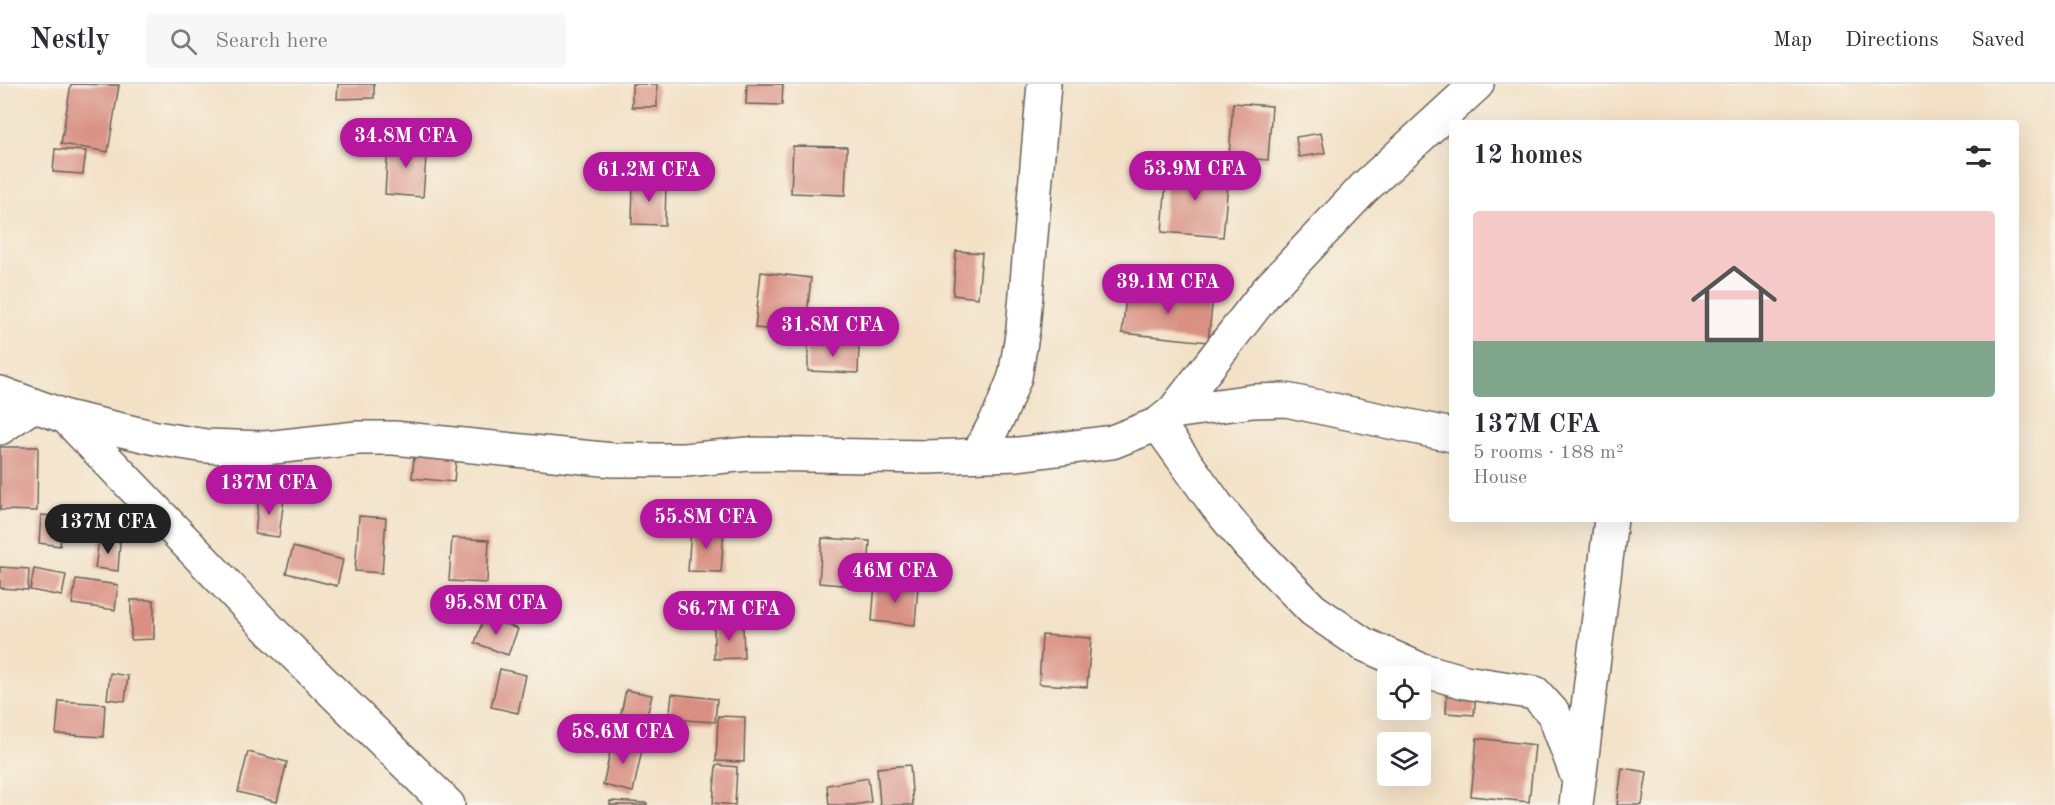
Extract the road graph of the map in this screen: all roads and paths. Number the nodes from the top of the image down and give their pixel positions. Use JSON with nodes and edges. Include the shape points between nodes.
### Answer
{"nodes":[{"id":1,"x":1044,"y":84,"type":"edge"},
{"id":2,"x":1478,"y":84,"type":"edge"},
{"id":3,"x":0,"y":393,"type":"edge"},
{"id":4,"x":32,"y":406,"type":"junction"},
{"id":5,"x":66,"y":417,"type":"junction"},
{"id":6,"x":1166,"y":418,"type":"junction"},
{"id":7,"x":0,"y":428,"type":"edge"},
{"id":8,"x":1449,"y":434,"type":"edge"},
{"id":9,"x":978,"y":455,"type":"junction"},
{"id":10,"x":1611,"y":522,"type":"edge"},
{"id":11,"x":1577,"y":793,"type":"edge"},
{"id":12,"x":448,"y":805,"type":"edge"}],
"edges":[{"from":1,"to":9,"type":"street","via":[[1023,329],[1015,377]]},
{"from":2,"to":6,"type":"street","via":[[1364,188],[1266,292]]},
{"from":3,"to":4,"type":"street"},
{"from":4,"to":5,"type":"street"},
{"from":4,"to":7,"type":"street"},
{"from":5,"to":9,"type":"street","via":[[156,438],[228,447],[265,448],[394,438],[613,460],[685,460],[748,454],[927,458]]},
{"from":5,"to":12,"type":"street","via":[[272,631]]},
{"from":6,"to":8,"type":"street","via":[[1253,401],[1286,400]]},
{"from":6,"to":9,"type":"street","via":[[1112,442]]},
{"from":6,"to":11,"type":"street","via":[[1217,506],[1313,610],[1363,644],[1419,669],[1465,682],[1535,693],[1554,714]]},
{"from":10,"to":11,"type":"street"}]}
